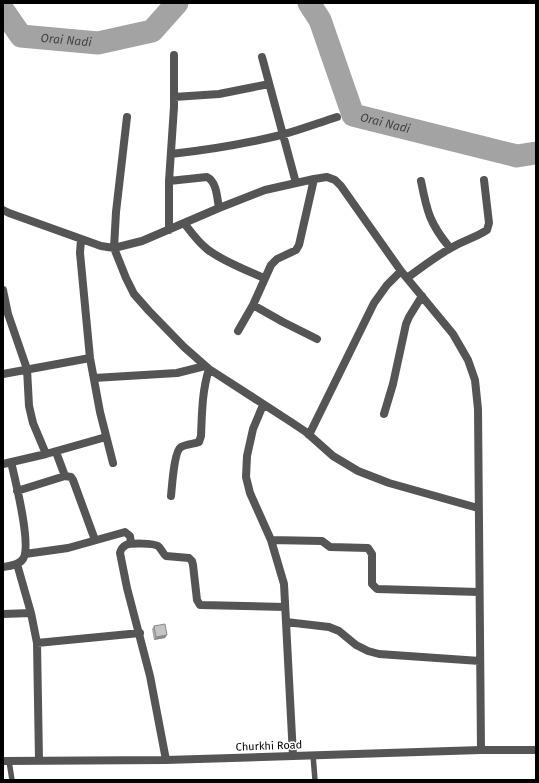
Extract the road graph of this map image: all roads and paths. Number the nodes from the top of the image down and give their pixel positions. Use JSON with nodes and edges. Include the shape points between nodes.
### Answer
{"nodes":[{"id":1,"x":174,"y":55,"type":"dead end"},
{"id":2,"x":262,"y":57,"type":"dead end"},
{"id":3,"x":269,"y":84,"type":"junction"},
{"id":4,"x":174,"y":97,"type":"junction"},
{"id":5,"x":127,"y":117,"type":"dead end"},
{"id":6,"x":337,"y":117,"type":"dead end"},
{"id":7,"x":282,"y":135,"type":"junction"},
{"id":8,"x":170,"y":154,"type":"junction"},
{"id":9,"x":314,"y":178,"type":"junction"},
{"id":10,"x":484,"y":180,"type":"dead end"},
{"id":11,"x":169,"y":181,"type":"junction"},
{"id":12,"x":421,"y":181,"type":"dead end"},
{"id":13,"x":296,"y":183,"type":"junction"},
{"id":14,"x":219,"y":208,"type":"junction"},
{"id":15,"x":3,"y":210,"type":"edge"},
{"id":16,"x":184,"y":223,"type":"junction"},
{"id":17,"x":169,"y":230,"type":"junction"},
{"id":18,"x":81,"y":239,"type":"junction"},
{"id":19,"x":114,"y":248,"type":"junction"},
{"id":20,"x":450,"y":248,"type":"junction"},
{"id":21,"x":401,"y":270,"type":"junction"},
{"id":22,"x":264,"y":278,"type":"junction"},
{"id":23,"x":407,"y":278,"type":"junction"},
{"id":24,"x":3,"y":290,"type":"edge"},
{"id":25,"x":422,"y":296,"type":"junction"},
{"id":26,"x":253,"y":305,"type":"junction"},
{"id":27,"x":6,"y":315,"type":"edge"},
{"id":28,"x":238,"y":331,"type":"dead end"},
{"id":29,"x":317,"y":338,"type":"dead end"},
{"id":30,"x":90,"y":358,"type":"junction"},
{"id":31,"x":207,"y":367,"type":"junction"},
{"id":32,"x":27,"y":368,"type":"junction"},
{"id":33,"x":3,"y":374,"type":"edge"},
{"id":34,"x":94,"y":378,"type":"junction"},
{"id":35,"x":263,"y":404,"type":"junction"},
{"id":36,"x":384,"y":414,"type":"dead end"},
{"id":37,"x":309,"y":435,"type":"junction"},
{"id":38,"x":106,"y":437,"type":"junction"},
{"id":39,"x":56,"y":452,"type":"junction"},
{"id":40,"x":46,"y":454,"type":"junction"},
{"id":41,"x":7,"y":463,"type":"edge"},
{"id":42,"x":114,"y":463,"type":"dead end"},
{"id":43,"x":65,"y":476,"type":"junction"},
{"id":44,"x":17,"y":490,"type":"junction"},
{"id":45,"x":171,"y":496,"type":"dead end"},
{"id":46,"x":478,"y":508,"type":"junction"},
{"id":47,"x":95,"y":540,"type":"junction"},
{"id":48,"x":271,"y":540,"type":"junction"},
{"id":49,"x":131,"y":543,"type":"junction"},
{"id":50,"x":25,"y":554,"type":"junction"},
{"id":51,"x":17,"y":564,"type":"junction"},
{"id":52,"x":3,"y":567,"type":"edge"},
{"id":53,"x":479,"y":592,"type":"junction"},
{"id":54,"x":285,"y":607,"type":"junction"},
{"id":55,"x":31,"y":613,"type":"junction"},
{"id":56,"x":3,"y":614,"type":"edge"},
{"id":57,"x":286,"y":622,"type":"junction"},
{"id":58,"x":140,"y":633,"type":"junction"},
{"id":59,"x":37,"y":643,"type":"junction"},
{"id":60,"x":480,"y":661,"type":"junction"},
{"id":61,"x":481,"y":750,"type":"junction"},
{"id":62,"x":536,"y":750,"type":"edge"},
{"id":63,"x":312,"y":755,"type":"junction"},
{"id":64,"x":293,"y":756,"type":"junction"},
{"id":65,"x":39,"y":760,"type":"junction"},
{"id":66,"x":166,"y":760,"type":"junction"},
{"id":67,"x":6,"y":761,"type":"edge"},
{"id":68,"x":12,"y":780,"type":"edge"},
{"id":69,"x":315,"y":780,"type":"edge"}],
"edges":[{"from":1,"to":4,"type":"street"},
{"from":2,"to":3,"type":"street"},
{"from":3,"to":4,"type":"street","via":[[220,94]]},
{"from":3,"to":7,"type":"street"},
{"from":4,"to":8,"type":"street"},
{"from":5,"to":19,"type":"street"},
{"from":6,"to":7,"type":"street"},
{"from":7,"to":8,"type":"street","via":[[213,149]]},
{"from":7,"to":13,"type":"street"},
{"from":8,"to":11,"type":"street"},
{"from":9,"to":13,"type":"street"},
{"from":9,"to":21,"type":"street","via":[[327,177],[341,186]]},
{"from":9,"to":22,"type":"street","via":[[300,245],[292,254],[277,259]]},
{"from":10,"to":20,"type":"street","via":[[489,223],[487,230]]},
{"from":11,"to":14,"type":"street","via":[[211,179]]},
{"from":11,"to":17,"type":"street"},
{"from":12,"to":20,"type":"street","via":[[426,209],[432,224]]},
{"from":13,"to":14,"type":"street","via":[[265,190]]},
{"from":14,"to":16,"type":"street"},
{"from":15,"to":18,"type":"street"},
{"from":16,"to":17,"type":"street"},
{"from":16,"to":22,"type":"street","via":[[207,249]]},
{"from":17,"to":19,"type":"street","via":[[142,241]]},
{"from":18,"to":19,"type":"street"},
{"from":18,"to":30,"type":"street"},
{"from":19,"to":31,"type":"street","via":[[134,294],[184,347]]},
{"from":20,"to":23,"type":"street"},
{"from":21,"to":23,"type":"street"},
{"from":21,"to":37,"type":"street","via":[[374,303]]},
{"from":22,"to":26,"type":"street"},
{"from":23,"to":25,"type":"street"},
{"from":24,"to":27,"type":"street"},
{"from":25,"to":36,"type":"street","via":[[406,324]]},
{"from":25,"to":46,"type":"street","via":[[453,334],[468,360],[475,380],[478,409]]},
{"from":26,"to":28,"type":"street"},
{"from":26,"to":29,"type":"street"},
{"from":27,"to":32,"type":"street"},
{"from":30,"to":32,"type":"street"},
{"from":30,"to":34,"type":"street"},
{"from":31,"to":34,"type":"street","via":[[177,373]]},
{"from":31,"to":35,"type":"street"},
{"from":31,"to":45,"type":"street","via":[[202,436],[199,442],[178,448]]},
{"from":32,"to":33,"type":"street"},
{"from":32,"to":40,"type":"street","via":[[28,406]]},
{"from":34,"to":38,"type":"street"},
{"from":35,"to":37,"type":"street"},
{"from":35,"to":48,"type":"street","via":[[253,429],[246,476],[250,493]]},
{"from":37,"to":46,"type":"street","via":[[333,456],[358,471],[389,483]]},
{"from":38,"to":39,"type":"street"},
{"from":38,"to":42,"type":"street"},
{"from":39,"to":40,"type":"street"},
{"from":39,"to":43,"type":"street"},
{"from":40,"to":41,"type":"street"},
{"from":41,"to":44,"type":"street"},
{"from":43,"to":44,"type":"street"},
{"from":43,"to":47,"type":"street","via":[[73,480]]},
{"from":44,"to":50,"type":"street","via":[[26,544]]},
{"from":46,"to":53,"type":"street"},
{"from":47,"to":49,"type":"street","via":[[125,532],[130,536]]},
{"from":47,"to":50,"type":"street","via":[[68,548]]},
{"from":48,"to":53,"type":"street","via":[[322,540],[330,547],[368,548],[372,554],[372,584],[377,589]]},
{"from":48,"to":54,"type":"street","via":[[284,584]]},
{"from":49,"to":54,"type":"street","via":[[158,546],[166,556],[189,558],[193,565],[196,600],[200,605]]},
{"from":49,"to":58,"type":"street","via":[[125,545],[120,553]]},
{"from":50,"to":51,"type":"street"},
{"from":51,"to":52,"type":"street"},
{"from":51,"to":55,"type":"street"},
{"from":53,"to":60,"type":"street"},
{"from":54,"to":57,"type":"street"},
{"from":55,"to":56,"type":"street"},
{"from":55,"to":59,"type":"street"},
{"from":57,"to":60,"type":"street","via":[[329,627],[339,631],[356,645],[379,654]]},
{"from":57,"to":64,"type":"street"},
{"from":58,"to":59,"type":"street"},
{"from":58,"to":66,"type":"street"},
{"from":59,"to":65,"type":"street"},
{"from":60,"to":61,"type":"street"},
{"from":61,"to":62,"type":"street","name":"Churkhi Road"},
{"from":61,"to":63,"type":"street","name":"Churkhi Road"},
{"from":63,"to":64,"type":"street","name":"Churkhi Road"},
{"from":63,"to":69,"type":"lane"},
{"from":64,"to":66,"type":"street","name":"Churkhi Road"},
{"from":65,"to":66,"type":"street","name":"Churkhi Road"},
{"from":65,"to":67,"type":"street","name":"Churkhi Road"},
{"from":67,"to":68,"type":"lane"}]}
